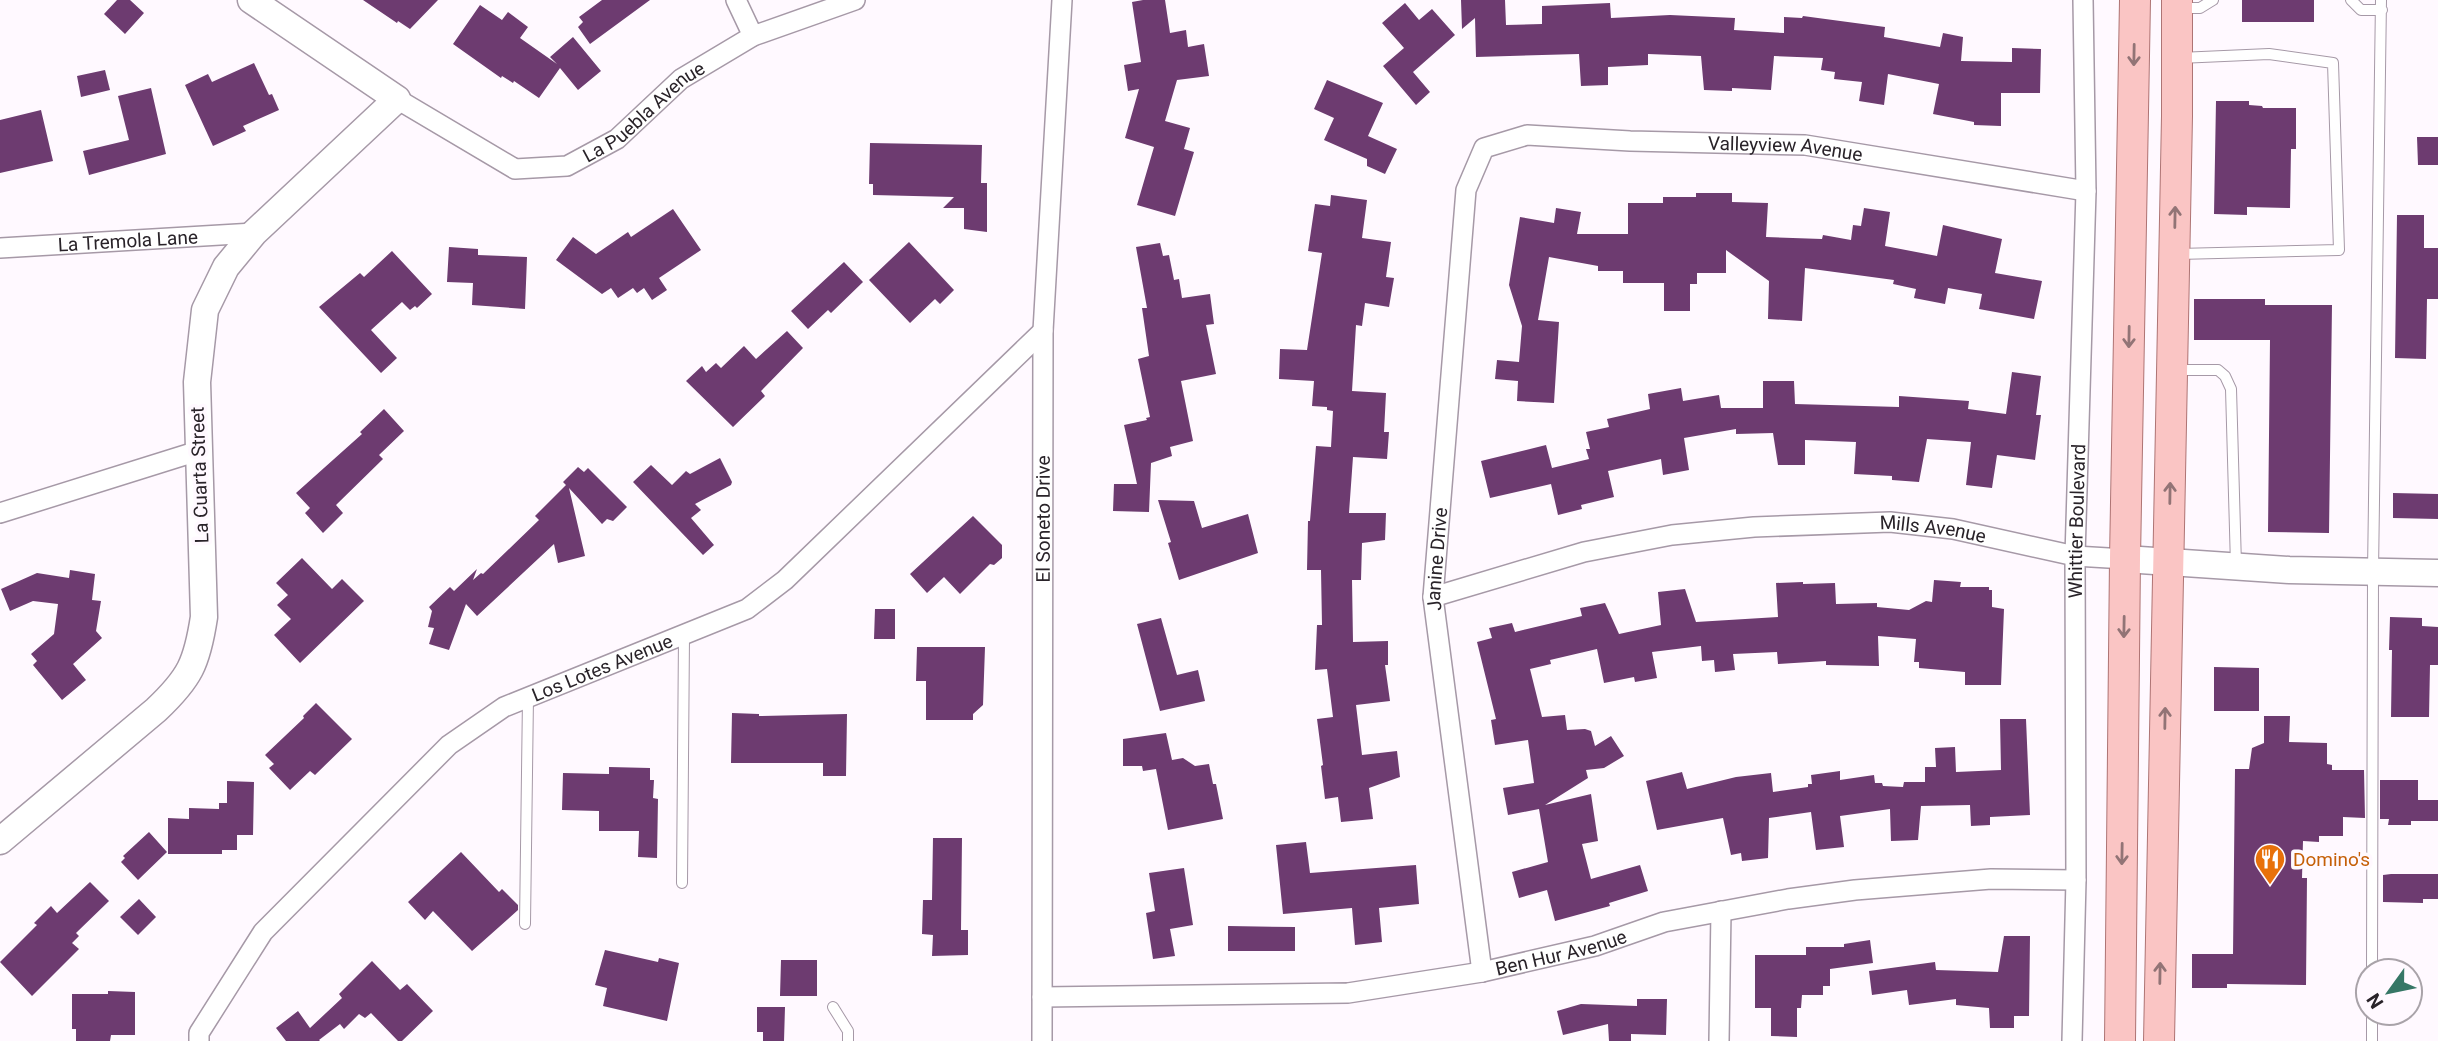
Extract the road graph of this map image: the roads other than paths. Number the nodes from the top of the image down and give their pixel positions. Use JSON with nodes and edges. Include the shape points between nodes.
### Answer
{"nodes":[{"id":1,"x":251,"y":0,"type":"edge"},
{"id":2,"x":736,"y":0,"type":"edge"},
{"id":3,"x":855,"y":0,"type":"edge"},
{"id":4,"x":1062,"y":0,"type":"edge"},
{"id":5,"x":2083,"y":0,"type":"edge"},
{"id":6,"x":2135,"y":0,"type":"edge"},
{"id":7,"x":2213,"y":0,"type":"edge"},
{"id":8,"x":2351,"y":0,"type":"edge"},
{"id":9,"x":2177,"y":4,"type":"edge"},
{"id":10,"x":2382,"y":5,"type":"edge"},
{"id":11,"x":753,"y":36,"type":"junction"},
{"id":12,"x":2177,"y":58,"type":"junction"},
{"id":13,"x":397,"y":99,"type":"junction"},
{"id":14,"x":1483,"y":148,"type":"joint"},
{"id":15,"x":2086,"y":191,"type":"junction"},
{"id":16,"x":254,"y":233,"type":"junction"},
{"id":17,"x":0,"y":248,"type":"edge"},
{"id":18,"x":2174,"y":254,"type":"junction"},
{"id":19,"x":1043,"y":331,"type":"junction"},
{"id":20,"x":2172,"y":370,"type":"junction"},
{"id":21,"x":198,"y":451,"type":"junction"},
{"id":22,"x":0,"y":513,"type":"edge"},
{"id":23,"x":2075,"y":556,"type":"junction"},
{"id":24,"x":2125,"y":559,"type":"junction"},
{"id":25,"x":2168,"y":561,"type":"junction"},
{"id":26,"x":2236,"y":566,"type":"junction"},
{"id":27,"x":2373,"y":572,"type":"junction"},
{"id":28,"x":2438,"y":573,"type":"edge"},
{"id":29,"x":1433,"y":597,"type":"junction"},
{"id":30,"x":684,"y":636,"type":"junction"},
{"id":31,"x":528,"y":698,"type":"junction"},
{"id":32,"x":0,"y":841,"type":"edge"},
{"id":33,"x":2076,"y":880,"type":"junction"},
{"id":34,"x":682,"y":883,"type":"dead end"},
{"id":35,"x":1721,"y":911,"type":"junction"},
{"id":36,"x":525,"y":923,"type":"dead end"},
{"id":37,"x":2372,"y":957,"type":"edge"},
{"id":38,"x":1482,"y":972,"type":"junction"},
{"id":39,"x":1042,"y":997,"type":"junction"},
{"id":40,"x":833,"y":1007,"type":"dead end"},
{"id":41,"x":199,"y":1041,"type":"edge"},
{"id":42,"x":848,"y":1041,"type":"edge"},
{"id":43,"x":1042,"y":1041,"type":"edge"},
{"id":44,"x":1719,"y":1041,"type":"edge"},
{"id":45,"x":2072,"y":1041,"type":"edge"},
{"id":46,"x":2120,"y":1041,"type":"edge"},
{"id":47,"x":2159,"y":1041,"type":"edge"}],
"edges":[{"from":1,"to":13,"type":"street"},
{"from":2,"to":11,"type":"street"},
{"from":3,"to":11,"type":"street","name":"La Puebla Avenue"},
{"from":4,"to":19,"type":"street","name":"El Soneto Drive"},
{"from":5,"to":15,"type":"street","name":"Whittier Boulevard"},
{"from":6,"to":24,"type":"main road","one_way":true},
{"from":7,"to":9,"type":"lane","via":[[2200,8]]},
{"from":8,"to":10,"type":"lane","via":[[2361,10]]},
{"from":9,"to":12,"type":"main road"},
{"from":10,"to":27,"type":"lane"},
{"from":11,"to":13,"type":"street","name":"La Puebla Avenue","via":[[681,79],[617,139],[567,166],[515,169]]},
{"from":18,"to":12,"type":"main road","one_way":true},
{"from":12,"to":18,"type":"lane","via":[[2269,54],[2333,63],[2339,250]]},
{"from":13,"to":16,"type":"street","name":"La Cuarta Street"},
{"from":14,"to":15,"type":"street","name":"Valleyview Avenue","via":[[1527,135],[1805,145]]},
{"from":14,"to":29,"type":"street","name":"Janine Drive","via":[[1466,190]]},
{"from":15,"to":23,"type":"street","name":"Whittier Boulevard"},
{"from":16,"to":17,"type":"street","name":"La Tremola Lane"},
{"from":16,"to":21,"type":"street","name":"La Cuarta Street","via":[[226,267],[205,310],[197,382]]},
{"from":18,"to":20,"type":"main road"},
{"from":19,"to":30,"type":"street","name":"Los Lotes Avenue","via":[[785,580],[747,609]]},
{"from":19,"to":39,"type":"street","name":"El Soneto Drive"},
{"from":25,"to":20,"type":"main road","one_way":true},
{"from":20,"to":26,"type":"lane","via":[[2218,370],[2231,389]]},
{"from":21,"to":22,"type":"street"},
{"from":21,"to":32,"type":"street","name":"La Cuarta Street","via":[[204,617],[190,672],[156,710]]},
{"from":23,"to":24,"type":"street","name":"Mills Avenue"},
{"from":23,"to":29,"type":"street","name":"Mills Avenue","via":[[1953,528],[1890,522],[1754,527],[1672,535],[1584,552]]},
{"from":23,"to":33,"type":"street","name":"Whittier Boulevard"},
{"from":24,"to":25,"type":"street","name":"Mills Avenue"},
{"from":24,"to":46,"type":"main road","one_way":true},
{"from":25,"to":26,"type":"street","name":"Mills Avenue"},
{"from":47,"to":25,"type":"main road","one_way":true},
{"from":26,"to":27,"type":"street","name":"Mills Avenue"},
{"from":27,"to":28,"type":"street","name":"Mills Avenue"},
{"from":27,"to":37,"type":"lane"},
{"from":29,"to":38,"type":"street","name":"Janine Drive"},
{"from":30,"to":31,"type":"street","name":"Los Lotes Avenue"},
{"from":30,"to":34,"type":"lane"},
{"from":31,"to":36,"type":"lane"},
{"from":31,"to":41,"type":"street","name":"Los Lotes Avenue","via":[[504,707],[449,745],[263,932],[199,1033]]},
{"from":33,"to":35,"type":"street","name":"Ben Hur Avenue","via":[[1991,879],[1855,890]]},
{"from":33,"to":45,"type":"street","name":"Whittier Boulevard"},
{"from":35,"to":38,"type":"street","name":"Ben Hur Avenue"},
{"from":35,"to":44,"type":"street"},
{"from":38,"to":39,"type":"street","name":"Ben Hur Avenue","via":[[1348,993]]},
{"from":39,"to":43,"type":"street","name":"El Soneto Drive"},
{"from":40,"to":42,"type":"lane","via":[[848,1031]]}]}
